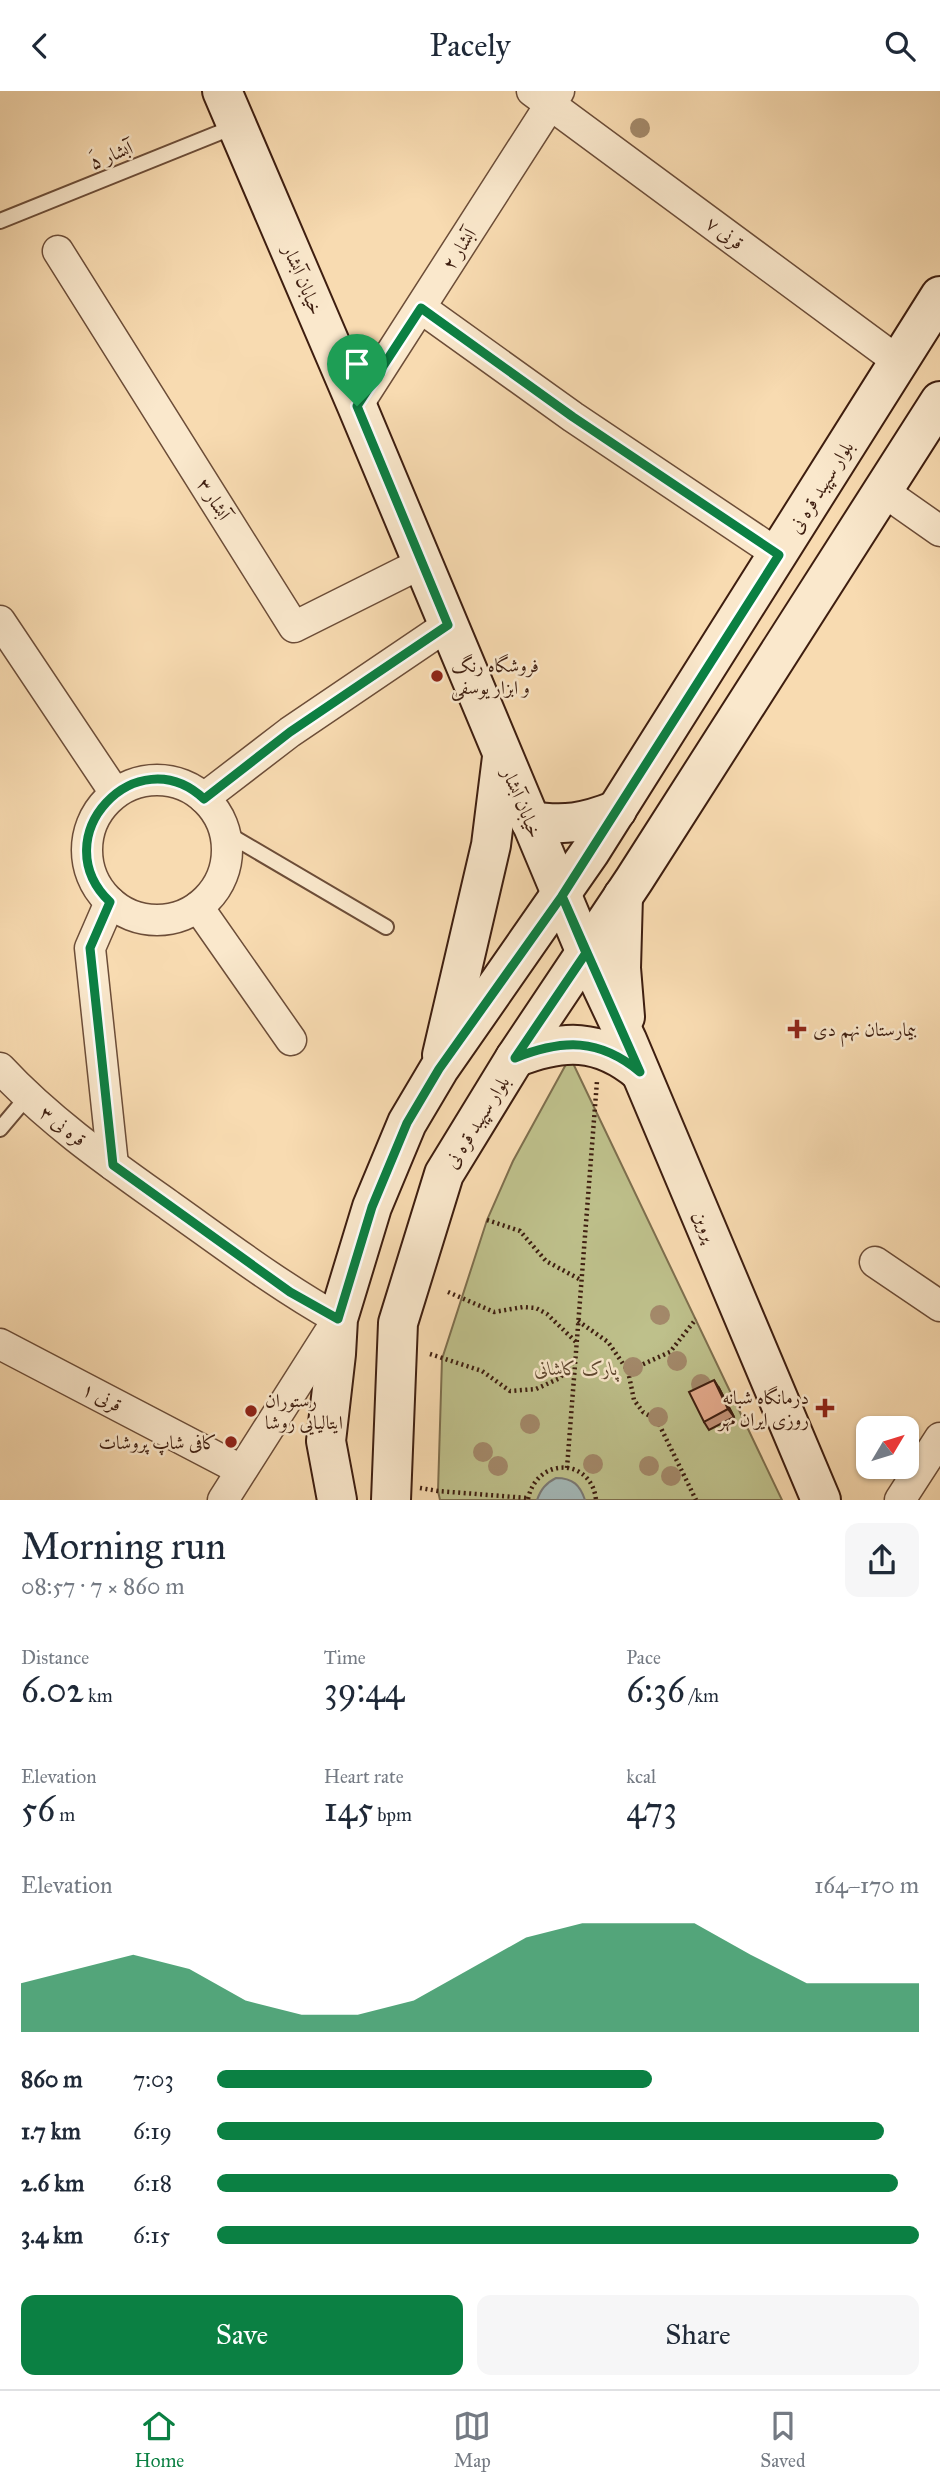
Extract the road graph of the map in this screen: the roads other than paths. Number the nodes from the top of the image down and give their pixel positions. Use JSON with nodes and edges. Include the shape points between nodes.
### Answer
{"nodes":[{"id":1,"x":222,"y":91,"type":"edge"},
{"id":2,"x":548,"y":95,"type":"edge"},
{"id":3,"x":236,"y":126,"type":"junction"},
{"id":4,"x":0,"y":221,"type":"edge"},
{"id":5,"x":58,"y":251,"type":"dead end"},
{"id":6,"x":940,"y":296,"type":"edge"},
{"id":7,"x":421,"y":308,"type":"junction"},
{"id":8,"x":899,"y":362,"type":"junction"},
{"id":9,"x":940,"y":401,"type":"edge"},
{"id":10,"x":357,"y":406,"type":"junction"},
{"id":11,"x":883,"y":491,"type":"junction"},
{"id":12,"x":940,"y":531,"type":"edge"},
{"id":13,"x":779,"y":555,"type":"junction"},
{"id":14,"x":422,"y":563,"type":"junction"},
{"id":15,"x":0,"y":621,"type":"edge"},
{"id":16,"x":448,"y":625,"type":"junction"},
{"id":17,"x":502,"y":755,"type":"junction"},
{"id":18,"x":115,"y":793,"type":"junction"},
{"id":19,"x":204,"y":799,"type":"junction"},
{"id":20,"x":617,"y":810,"type":"junction"},
{"id":21,"x":530,"y":821,"type":"junction"},
{"id":22,"x":226,"y":833,"type":"junction"},
{"id":23,"x":562,"y":896,"type":"junction"},
{"id":24,"x":623,"y":896,"type":"junction"},
{"id":25,"x":110,"y":902,"type":"junction"},
{"id":26,"x":198,"y":907,"type":"junction"},
{"id":27,"x":386,"y":927,"type":"dead end"},
{"id":28,"x":586,"y":953,"type":"junction"},
{"id":29,"x":291,"y":1040,"type":"dead end"},
{"id":30,"x":621,"y":1054,"type":"junction"},
{"id":31,"x":515,"y":1058,"type":"junction"},
{"id":32,"x":0,"y":1069,"type":"edge"},
{"id":33,"x":439,"y":1069,"type":"junction"},
{"id":34,"x":27,"y":1097,"type":"junction"},
{"id":35,"x":0,"y":1129,"type":"edge"},
{"id":36,"x":113,"y":1165,"type":"junction"},
{"id":37,"x":875,"y":1262,"type":"dead end"},
{"id":38,"x":940,"y":1307,"type":"edge"},
{"id":39,"x":338,"y":1319,"type":"junction"},
{"id":40,"x":0,"y":1344,"type":"edge"},
{"id":41,"x":940,"y":1438,"type":"edge"},
{"id":42,"x":240,"y":1470,"type":"junction"},
{"id":43,"x":406,"y":1494,"type":"edge"},
{"id":44,"x":223,"y":1500,"type":"edge"},
{"id":45,"x":337,"y":1500,"type":"edge"},
{"id":46,"x":821,"y":1500,"type":"edge"},
{"id":47,"x":900,"y":1500,"type":"edge"}],
"edges":[{"from":1,"to":3,"type":"main road","name":"خیابان آبشار"},
{"from":2,"to":7,"type":"street","name":"آبشار ۲"},
{"from":2,"to":8,"type":"street","name":"قرنی ۷"},
{"from":3,"to":4,"type":"lane","name":"َآبشار ۵"},
{"from":3,"to":10,"type":"main road","name":"خیابان آبشار"},
{"from":5,"to":14,"type":"street","name":"آبشار ۳","via":[[294,627]]},
{"from":6,"to":8,"type":"main road","name":"بلوار سپهبد قره نی"},
{"from":7,"to":10,"type":"street","name":"آبشار ۲"},
{"from":7,"to":13,"type":"street"},
{"from":8,"to":13,"type":"main road","name":"بلوار سپهبد قره نی"},
{"from":9,"to":11,"type":"main road","name":"بلوار سپهبد قره نی"},
{"from":10,"to":14,"type":"main road","name":"خیابان آبشار"},
{"from":11,"to":12,"type":"street"},
{"from":11,"to":24,"type":"main road","name":"بلوار سپهبد قره نی"},
{"from":13,"to":20,"type":"main road","name":"بلوار سپهبد قره نی"},
{"from":14,"to":16,"type":"main road","name":"خیابان آبشار"},
{"from":15,"to":18,"type":"street"},
{"from":16,"to":17,"type":"main road","name":"خیابان آبشار"},
{"from":16,"to":19,"type":"street","via":[[290,732]]},
{"from":17,"to":21,"type":"main road","name":"خیابان آبشار"},
{"from":17,"to":33,"type":"main road","via":[[489,854]]},
{"from":18,"to":19,"type":"street","via":[[140,781],[168,780],[194,789]]},
{"from":18,"to":25,"type":"street","via":[[96,814],[87,839],[88,867]]},
{"from":19,"to":22,"type":"street","via":[[214,808]]},
{"from":20,"to":21,"type":"main road","via":[[589,821],[559,825]]},
{"from":20,"to":23,"type":"main road","name":"بلوار سپهبد قره نی"},
{"from":21,"to":23,"type":"main road","name":"خیابان آبشار"},
{"from":22,"to":26,"type":"street","via":[[227,860],[218,887]]},
{"from":22,"to":27,"type":"lane"},
{"from":23,"to":28,"type":"main road","name":"خیابان آبشار"},
{"from":23,"to":33,"type":"main road","name":"بلوار سپهبد قره نی"},
{"from":24,"to":28,"type":"main road","name":"بلوار سپهبد قره نی"},
{"from":24,"to":30,"type":"main road"},
{"from":25,"to":26,"type":"street","via":[[120,911],[146,920],[174,919]]},
{"from":25,"to":36,"type":"street","via":[[90,948]]},
{"from":26,"to":29,"type":"street"},
{"from":28,"to":30,"type":"main road","name":"پروین"},
{"from":28,"to":31,"type":"main road","name":"بلوار سپهبد قره نی"},
{"from":30,"to":31,"type":"main road","via":[[571,1043]]},
{"from":30,"to":46,"type":"main road","name":"پروین"},
{"from":31,"to":43,"type":"main road","name":"بلوار سپهبد قره نی","via":[[444,1174],[398,1323]]},
{"from":32,"to":34,"type":"street","name":"قره نی ۳"},
{"from":33,"to":39,"type":"main road","name":"بلوار سپهبد قره نی","via":[[407,1123],[372,1207]]},
{"from":34,"to":35,"type":"lane"},
{"from":34,"to":36,"type":"street","name":"قره نی ۳"},
{"from":36,"to":39,"type":"street","name":"قره نی ۳","via":[[290,1292]]},
{"from":37,"to":38,"type":"street"},
{"from":39,"to":42,"type":"street"},
{"from":39,"to":45,"type":"main road","name":"بلوار سپهبد قره نی","via":[[326,1441]]},
{"from":40,"to":42,"type":"street","name":"قرنی ۱"},
{"from":41,"to":47,"type":"street"},
{"from":42,"to":44,"type":"street"}]}
